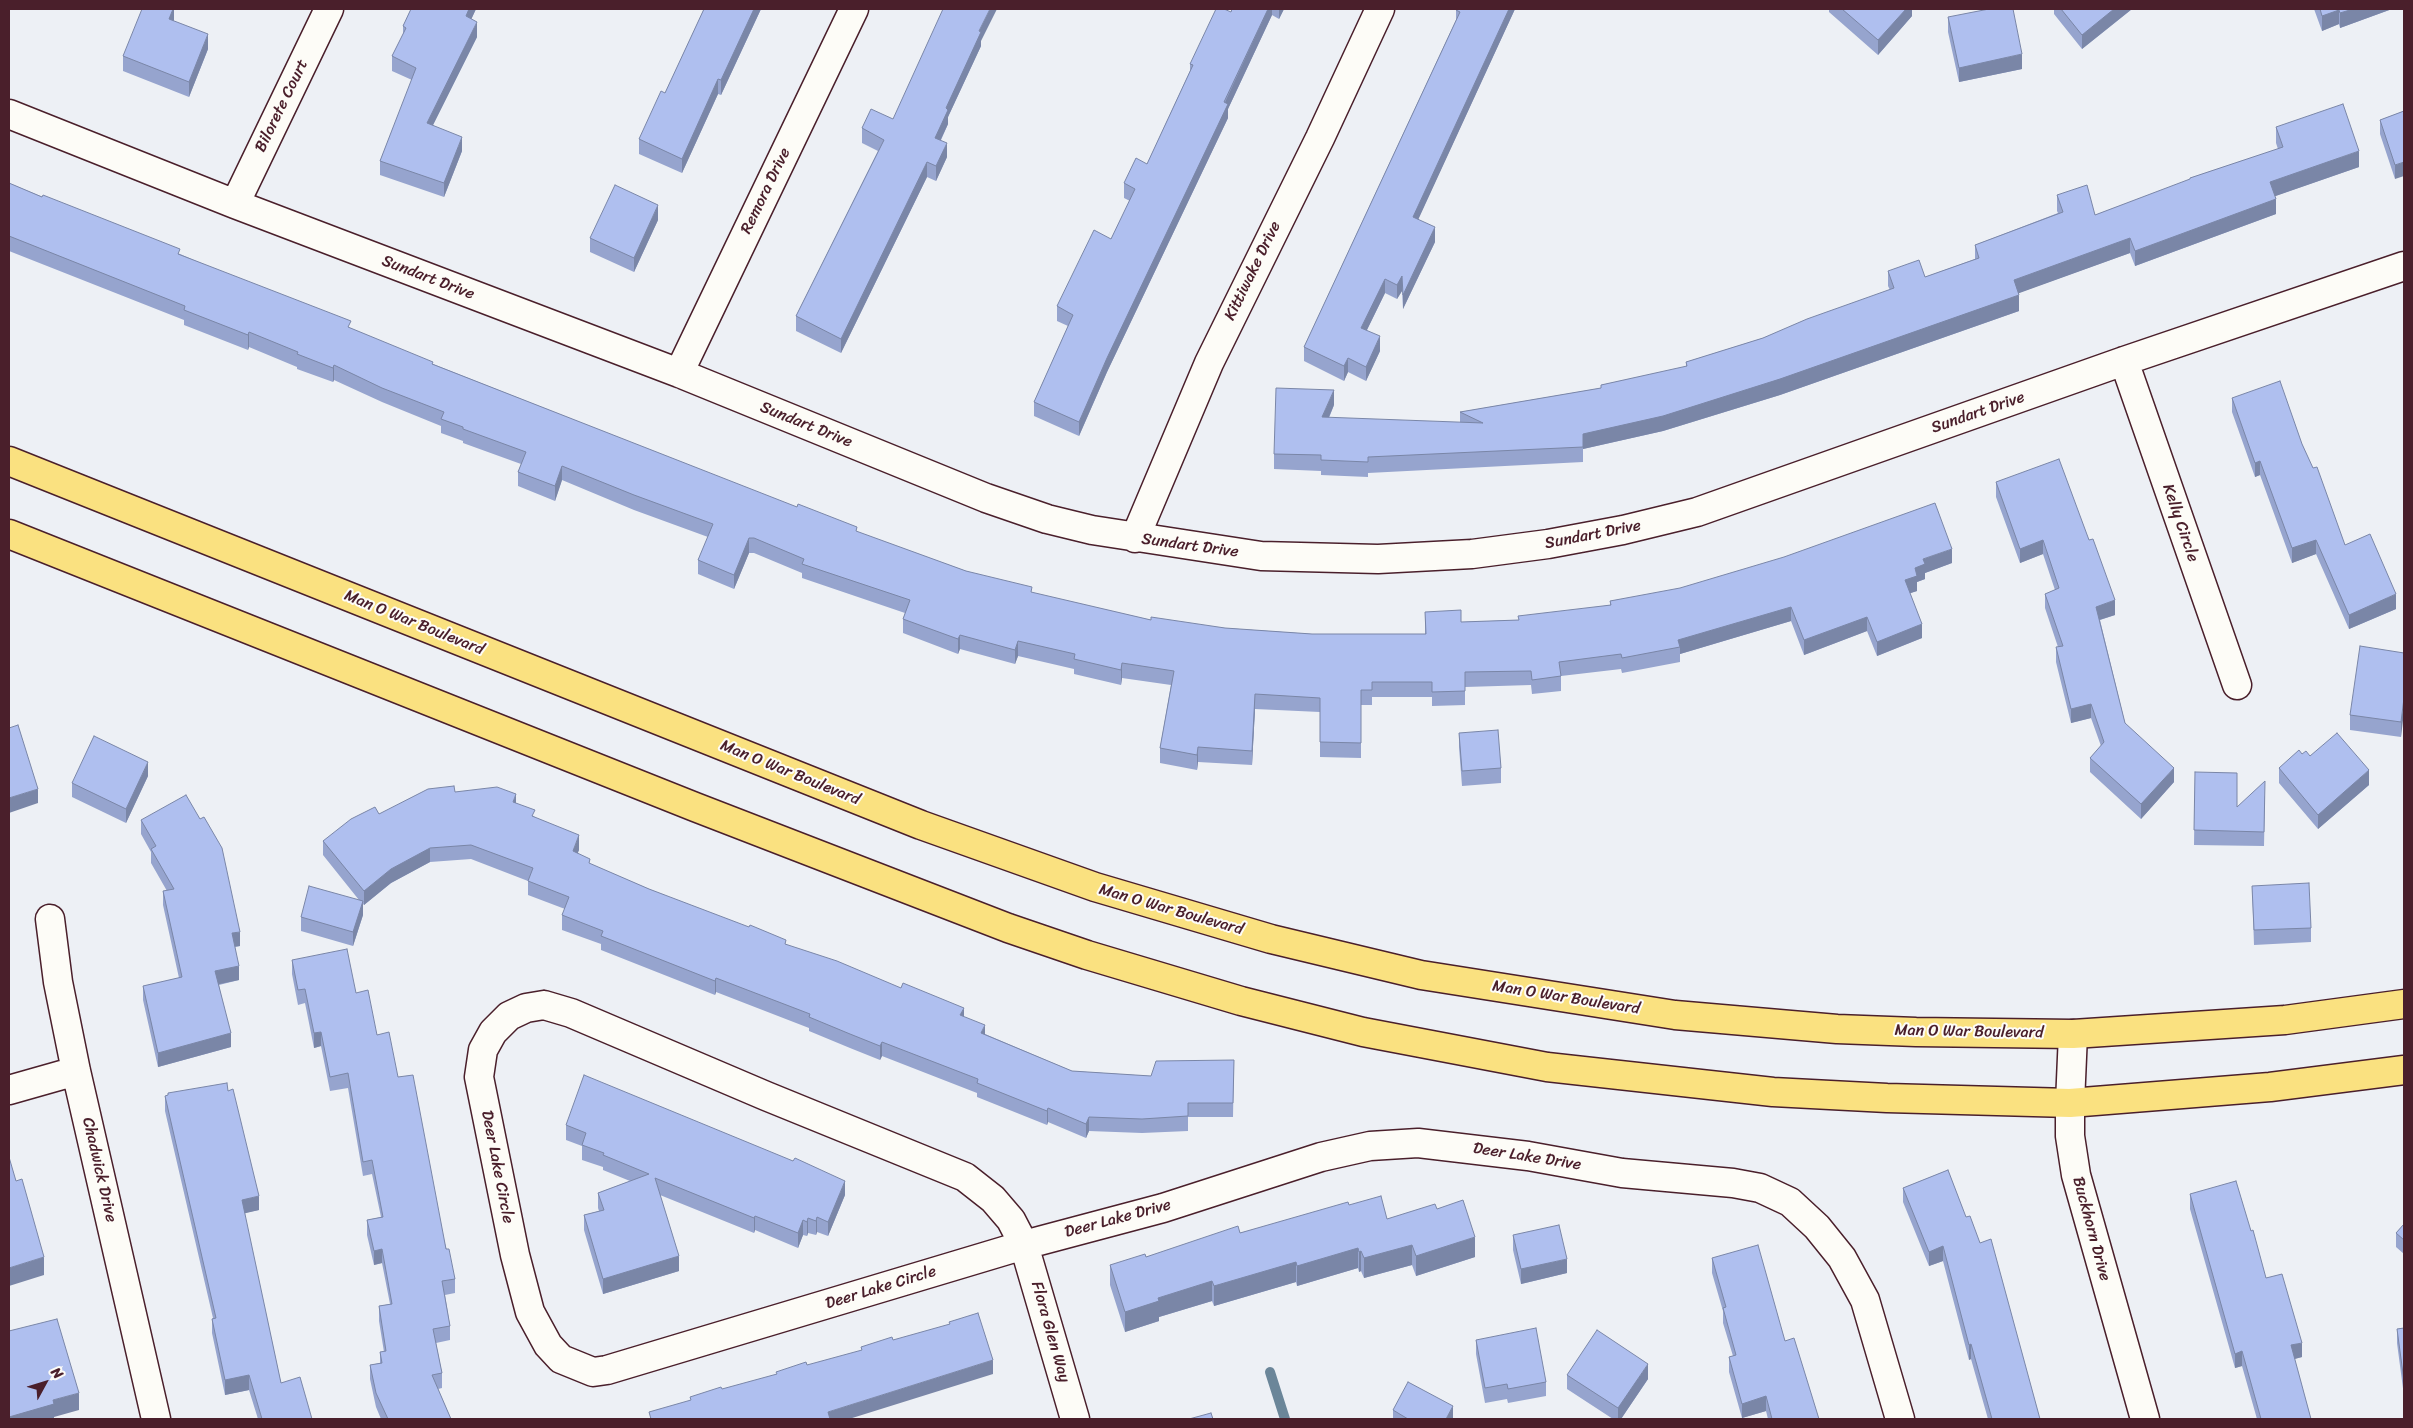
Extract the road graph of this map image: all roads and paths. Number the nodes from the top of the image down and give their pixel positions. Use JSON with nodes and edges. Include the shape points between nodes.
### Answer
{"nodes":[{"id":1,"x":329,"y":9,"type":"edge"},
{"id":2,"x":854,"y":9,"type":"edge"},
{"id":3,"x":1380,"y":9,"type":"edge"},
{"id":4,"x":9,"y":114,"type":"edge"},
{"id":5,"x":235,"y":204,"type":"junction"},
{"id":6,"x":2404,"y":266,"type":"edge"},
{"id":7,"x":2124,"y":361,"type":"junction"},
{"id":8,"x":679,"y":373,"type":"junction"},
{"id":9,"x":9,"y":462,"type":"edge"},
{"id":10,"x":9,"y":534,"type":"edge"},
{"id":11,"x":1135,"y":538,"type":"junction"},
{"id":12,"x":2237,"y":685,"type":"dead end"},
{"id":13,"x":50,"y":920,"type":"dead end"},
{"id":14,"x":2404,"y":1004,"type":"edge"},
{"id":15,"x":2073,"y":1034,"type":"junction"},
{"id":16,"x":2404,"y":1070,"type":"edge"},
{"id":17,"x":76,"y":1072,"type":"junction"},
{"id":18,"x":9,"y":1090,"type":"edge"},
{"id":19,"x":2070,"y":1103,"type":"junction"},
{"id":20,"x":1024,"y":1245,"type":"junction"},
{"id":21,"x":156,"y":1419,"type":"edge"},
{"id":22,"x":1075,"y":1419,"type":"edge"},
{"id":23,"x":1900,"y":1419,"type":"edge"},
{"id":24,"x":2146,"y":1419,"type":"edge"}],
"edges":[{"from":1,"to":5,"type":"street","name":"Bilorete Court"},
{"from":2,"to":8,"type":"street","name":"Remora Drive"},
{"from":3,"to":11,"type":"street","name":"Kittiwake Drive","via":[[1220,338]]},
{"from":4,"to":5,"type":"street","name":"Sundart Drive"},
{"from":5,"to":8,"type":"street","name":"Sundart Drive"},
{"from":6,"to":7,"type":"street","name":"Sundart Drive"},
{"from":7,"to":11,"type":"street","name":"Sundart Drive","via":[[1697,512],[1548,544],[1472,554],[1378,559],[1261,556]]},
{"from":7,"to":12,"type":"street","name":"Kelly Circle"},
{"from":8,"to":11,"type":"street","name":"Sundart Drive","via":[[986,498],[1047,519]]},
{"from":9,"to":15,"type":"main road","name":"Man O War Boulevard","via":[[921,825],[1095,888],[1271,939],[1421,975],[1675,1015],[1837,1029]]},
{"from":10,"to":19,"type":"main road","via":[[999,925],[1241,1001],[1363,1032],[1547,1066],[1772,1092]]},
{"from":13,"to":17,"type":"street","name":"Chadwick Drive","via":[[58,982]]},
{"from":14,"to":15,"type":"main road","name":"Man O War Boulevard","via":[[2285,1020]]},
{"from":15,"to":19,"type":"street","name":"Buckhorn Drive"},
{"from":16,"to":19,"type":"main road","via":[[2270,1087]]},
{"from":17,"to":18,"type":"street"},
{"from":17,"to":21,"type":"street","name":"Chadwick Drive"},
{"from":19,"to":24,"type":"street","name":"Buckhorn Drive","via":[[2070,1136],[2076,1175]]},
{"from":20,"to":20,"type":"street","name":"Deer Lake Circle","via":[[592,1372],[561,1359],[548,1345],[530,1312],[515,1256],[479,1077],[483,1050],[493,1032],[509,1016],[526,1008],[544,1006],[571,1013],[965,1177],[999,1206],[1011,1220]]},
{"from":20,"to":22,"type":"street","name":"Flora Glen Way"},
{"from":20,"to":23,"type":"street","name":"Deer Lake Drive","via":[[1163,1208],[1321,1158],[1370,1146],[1418,1143],[1457,1146],[1622,1174],[1760,1188],[1790,1202],[1817,1227],[1842,1258],[1865,1300]]}]}
